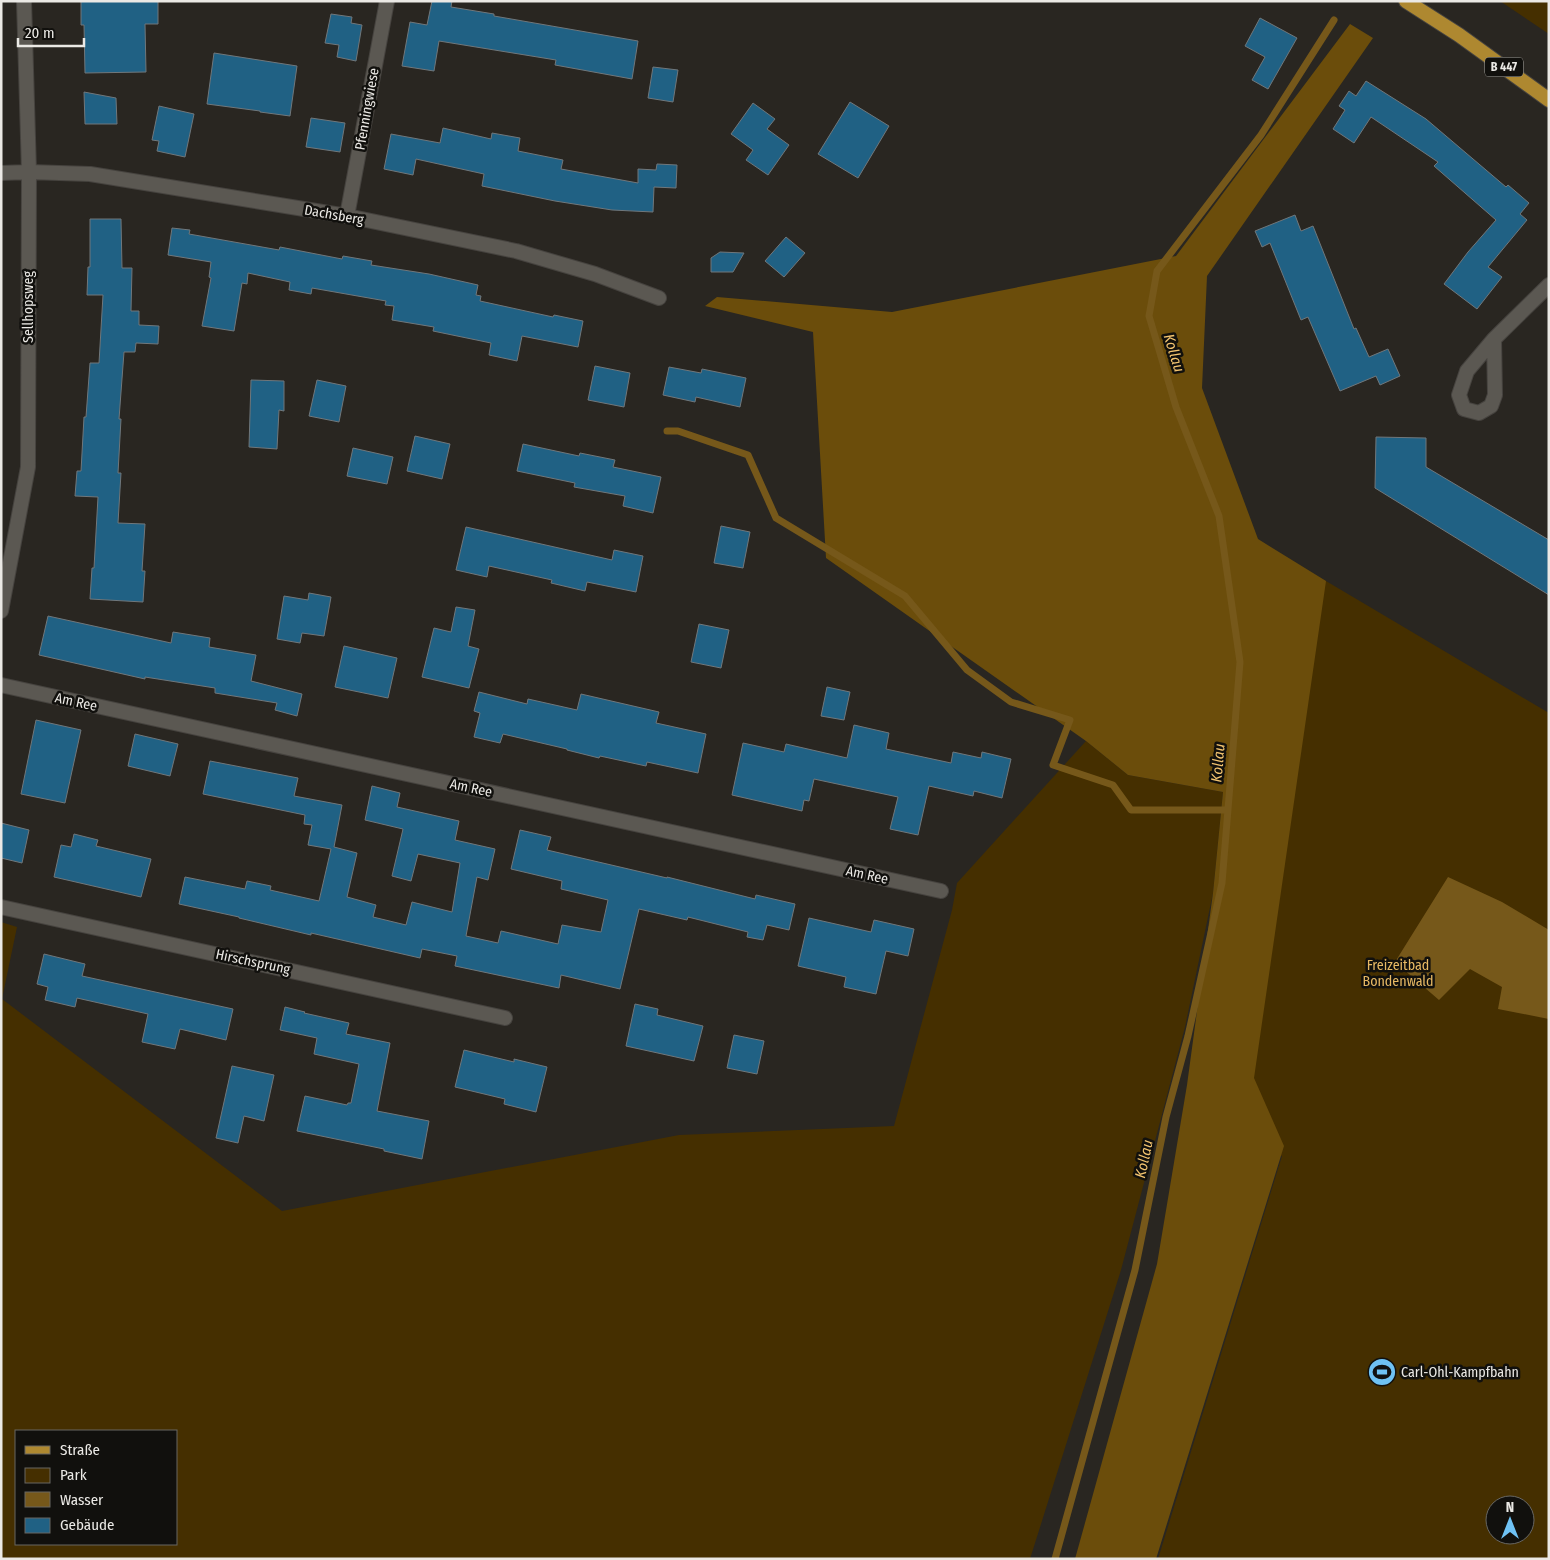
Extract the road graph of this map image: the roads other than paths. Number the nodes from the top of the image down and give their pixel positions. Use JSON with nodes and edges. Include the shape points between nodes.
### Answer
{"nodes":[{"id":1,"x":24,"y":1,"type":"edge"},
{"id":2,"x":387,"y":1,"type":"edge"},
{"id":3,"x":1406,"y":1,"type":"edge"},
{"id":4,"x":1549,"y":100,"type":"edge"},
{"id":5,"x":29,"y":172,"type":"junction"},
{"id":6,"x":1,"y":173,"type":"edge"},
{"id":7,"x":347,"y":216,"type":"junction"},
{"id":8,"x":1549,"y":285,"type":"edge"},
{"id":9,"x":659,"y":298,"type":"dead end"},
{"id":10,"x":1494,"y":339,"type":"junction"},
{"id":11,"x":1,"y":611,"type":"edge"},
{"id":12,"x":1,"y":685,"type":"edge"},
{"id":13,"x":941,"y":891,"type":"dead end"},
{"id":14,"x":1,"y":907,"type":"edge"},
{"id":15,"x":505,"y":1018,"type":"dead end"}],
"edges":[{"from":1,"to":5,"type":"street","name":"Sellhopsweg"},
{"from":2,"to":7,"type":"street","name":"Pfenningwiese"},
{"from":3,"to":4,"type":"main road","number":"B 447"},
{"from":5,"to":6,"type":"street","name":"Dachsberg"},
{"from":5,"to":7,"type":"street","name":"Dachsberg","via":[[90,174]]},
{"from":5,"to":11,"type":"street","name":"Sellhopsweg","via":[[28,467]]},
{"from":7,"to":9,"type":"street","name":"Dachsberg","via":[[516,251],[595,274]]},
{"from":8,"to":10,"type":"street"},
{"from":10,"to":10,"type":"street","via":[[1467,370],[1459,395],[1464,409],[1479,413],[1491,406],[1495,395]]},
{"from":12,"to":13,"type":"street","name":"Am Ree"},
{"from":14,"to":15,"type":"street","name":"Hirschsprung"}]}
